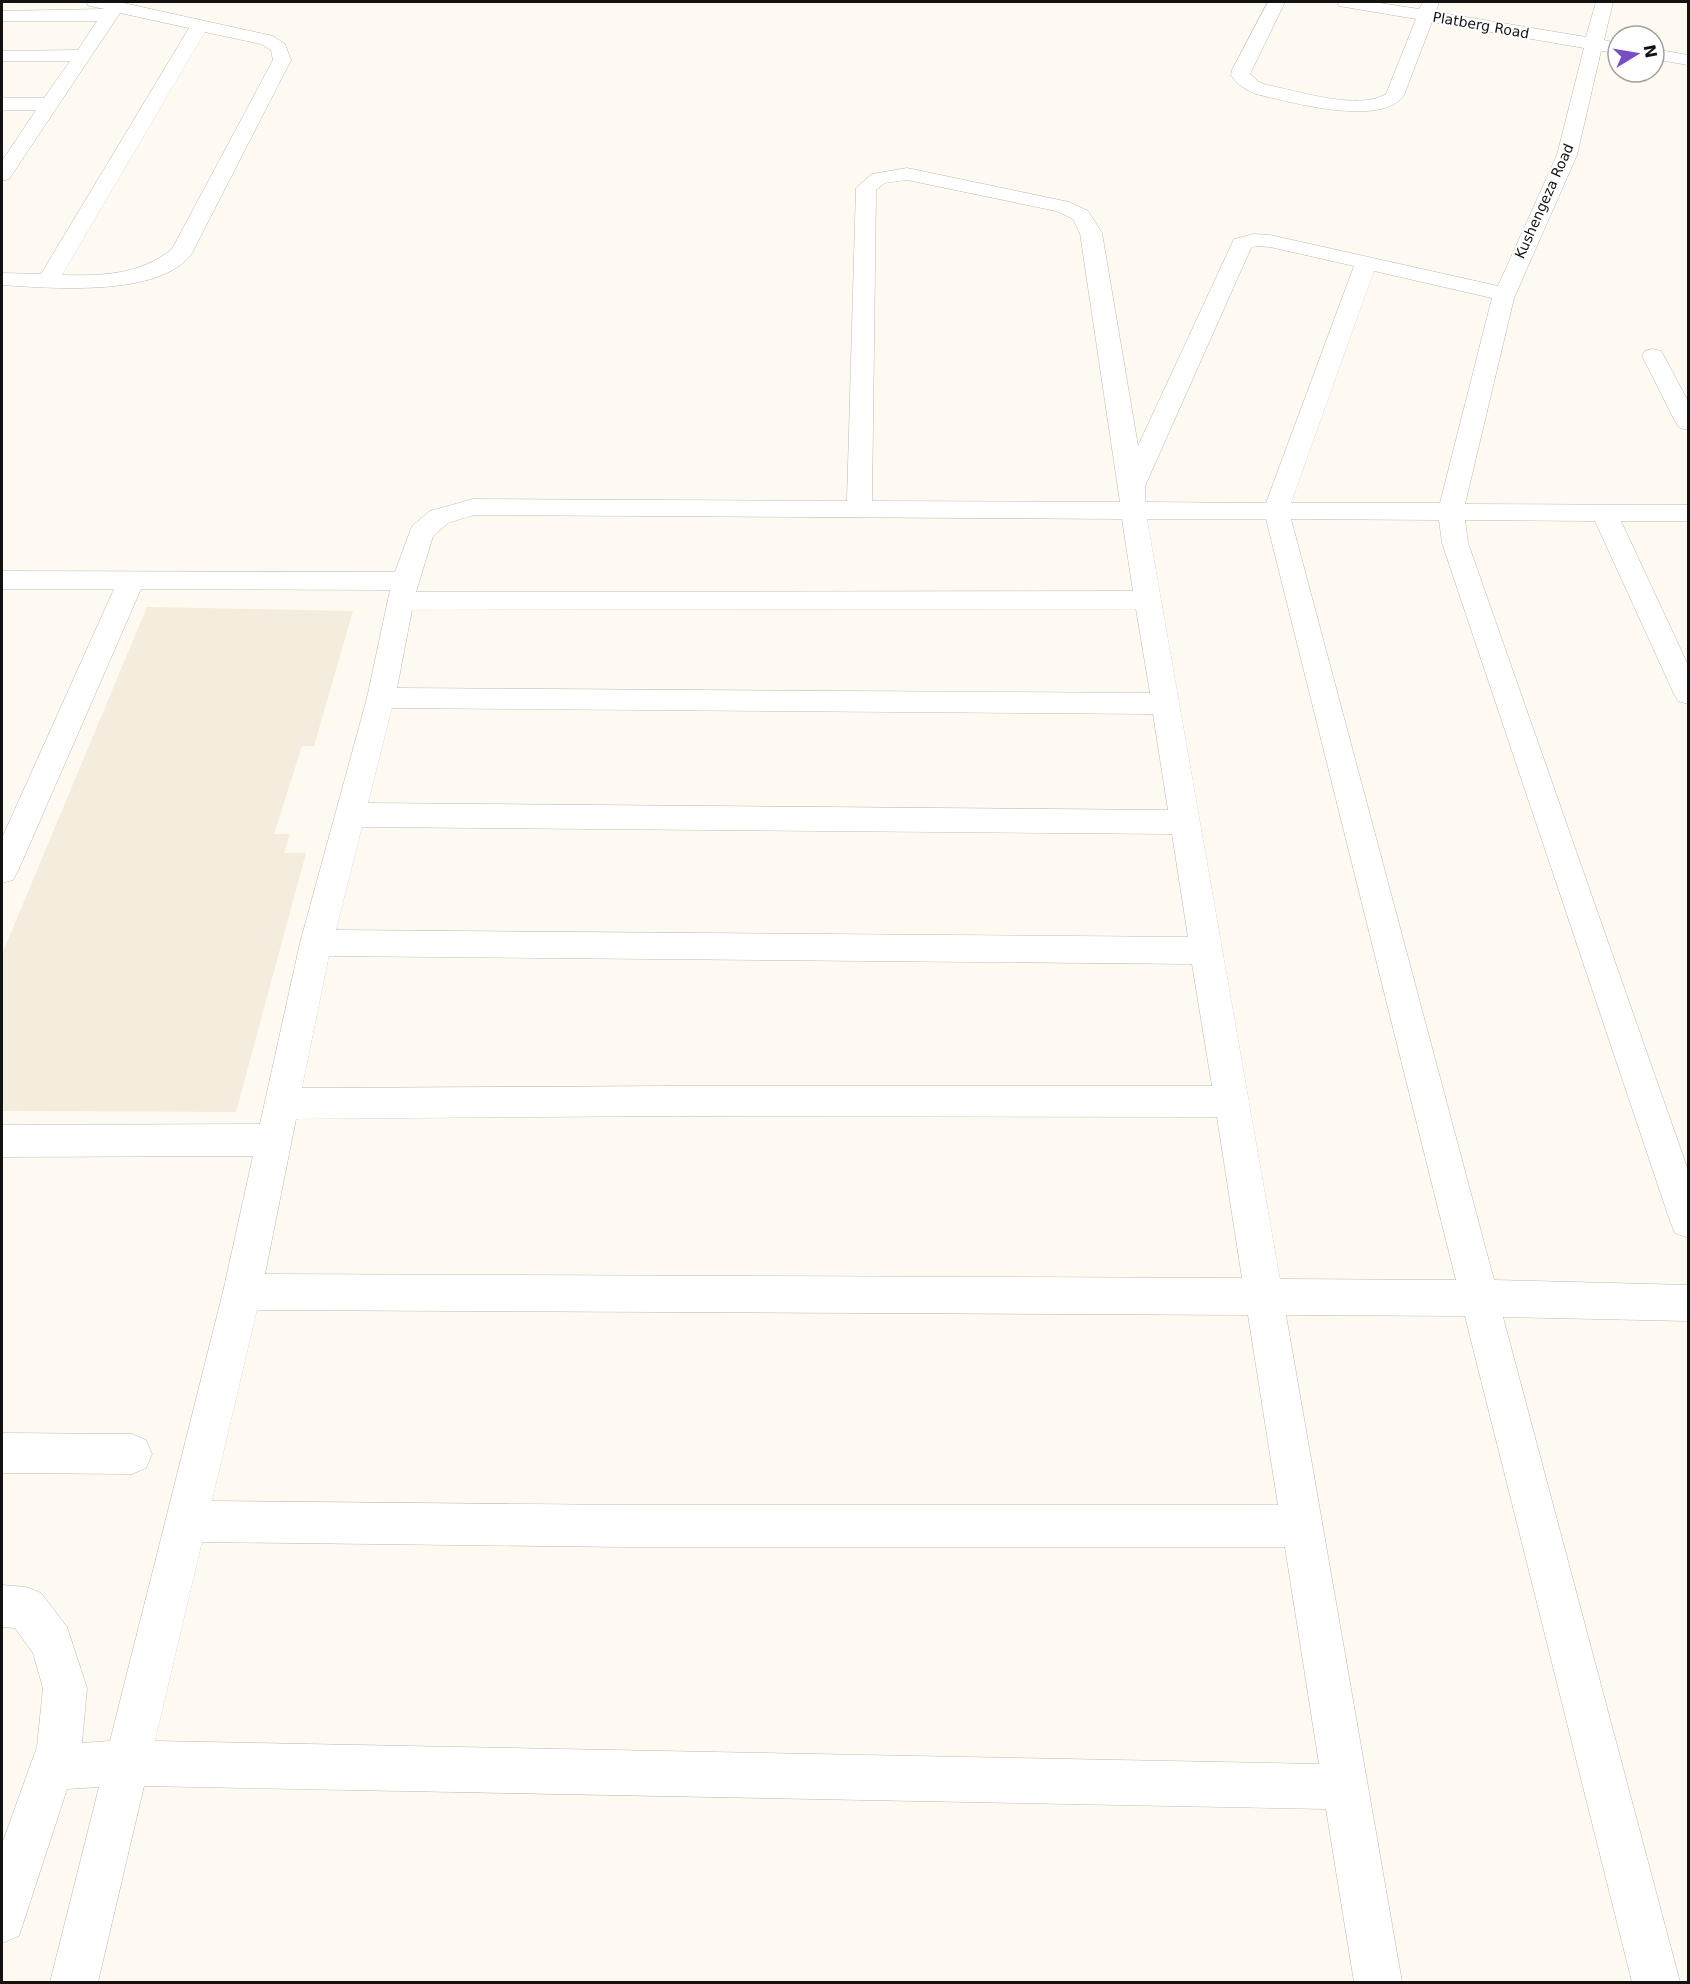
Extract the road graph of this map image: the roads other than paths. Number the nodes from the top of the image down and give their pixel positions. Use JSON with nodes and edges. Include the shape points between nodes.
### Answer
{"nodes":[{"id":1,"x":95,"y":2,"type":"edge"},
{"id":2,"x":1276,"y":2,"type":"edge"},
{"id":3,"x":1345,"y":2,"type":"edge"},
{"id":4,"x":1604,"y":2,"type":"edge"},
{"id":5,"x":1428,"y":8,"type":"edge"},
{"id":6,"x":113,"y":11,"type":"junction"},
{"id":7,"x":2,"y":16,"type":"edge"},
{"id":8,"x":200,"y":25,"type":"junction"},
{"id":9,"x":1594,"y":44,"type":"junction"},
{"id":10,"x":1606,"y":46,"type":"edge"},
{"id":11,"x":83,"y":55,"type":"junction"},
{"id":12,"x":2,"y":56,"type":"edge"},
{"id":13,"x":1666,"y":56,"type":"edge"},
{"id":14,"x":1689,"y":60,"type":"edge"},
{"id":15,"x":2,"y":104,"type":"edge"},
{"id":16,"x":50,"y":104,"type":"junction"},
{"id":17,"x":9,"y":154,"type":"edge"},
{"id":18,"x":2,"y":175,"type":"edge"},
{"id":19,"x":1366,"y":263,"type":"junction"},
{"id":20,"x":2,"y":279,"type":"edge"},
{"id":21,"x":48,"y":280,"type":"junction"},
{"id":22,"x":1504,"y":294,"type":"junction"},
{"id":23,"x":1653,"y":356,"type":"dead end"},
{"id":24,"x":1689,"y":423,"type":"edge"},
{"id":25,"x":1132,"y":498,"type":"junction"},
{"id":26,"x":860,"y":508,"type":"junction"},
{"id":27,"x":1276,"y":510,"type":"junction"},
{"id":28,"x":1451,"y":511,"type":"junction"},
{"id":29,"x":1604,"y":512,"type":"junction"},
{"id":30,"x":1689,"y":513,"type":"edge"},
{"id":31,"x":2,"y":580,"type":"edge"},
{"id":32,"x":131,"y":581,"type":"junction"},
{"id":33,"x":403,"y":591,"type":"junction"},
{"id":34,"x":1148,"y":600,"type":"junction"},
{"id":35,"x":1689,"y":694,"type":"edge"},
{"id":36,"x":381,"y":698,"type":"junction"},
{"id":37,"x":1165,"y":704,"type":"junction"},
{"id":38,"x":350,"y":815,"type":"junction"},
{"id":39,"x":1185,"y":822,"type":"junction"},
{"id":40,"x":2,"y":871,"type":"edge"},
{"id":41,"x":316,"y":944,"type":"junction"},
{"id":42,"x":1206,"y":951,"type":"junction"},
{"id":43,"x":1232,"y":1102,"type":"junction"},
{"id":44,"x":283,"y":1104,"type":"junction"},
{"id":45,"x":276,"y":1140,"type":"junction"},
{"id":46,"x":2,"y":1141,"type":"edge"},
{"id":47,"x":1689,"y":1221,"type":"edge"},
{"id":48,"x":242,"y":1292,"type":"junction"},
{"id":49,"x":1264,"y":1297,"type":"junction"},
{"id":50,"x":1478,"y":1298,"type":"junction"},
{"id":51,"x":1689,"y":1303,"type":"edge"},
{"id":52,"x":2,"y":1453,"type":"edge"},
{"id":53,"x":132,"y":1454,"type":"dead end"},
{"id":54,"x":186,"y":1521,"type":"junction"},
{"id":55,"x":1302,"y":1526,"type":"junction"},
{"id":56,"x":2,"y":1606,"type":"edge"},
{"id":57,"x":127,"y":1763,"type":"junction"},
{"id":58,"x":52,"y":1767,"type":"junction"},
{"id":59,"x":1346,"y":1786,"type":"junction"},
{"id":60,"x":8,"y":1872,"type":"edge"},
{"id":61,"x":2,"y":1919,"type":"edge"},
{"id":62,"x":74,"y":1983,"type":"edge"},
{"id":63,"x":1378,"y":1983,"type":"edge"},
{"id":64,"x":1656,"y":1983,"type":"edge"}],
"edges":[{"from":1,"to":6,"type":"street"},
{"from":2,"to":5,"type":"street","via":[[1240,70],[1244,81],[1263,90],[1354,107],[1380,105],[1395,95]]},
{"from":3,"to":5,"type":"street","name":"Platberg Road"},
{"from":4,"to":9,"type":"street","name":"Kushengeza Road"},
{"from":5,"to":9,"type":"street","name":"Platberg Road"},
{"from":6,"to":7,"type":"street"},
{"from":6,"to":8,"type":"street"},
{"from":6,"to":11,"type":"street"},
{"from":8,"to":21,"type":"street"},
{"from":8,"to":21,"type":"street","via":[[267,40],[279,48],[282,60],[181,253],[161,269],[135,278]]},
{"from":9,"to":10,"type":"street","name":"Platberg Road"},
{"from":9,"to":22,"type":"street","name":"Kushengeza Road","via":[[1567,155]]},
{"from":11,"to":12,"type":"street"},
{"from":11,"to":16,"type":"street"},
{"from":13,"to":14,"type":"street"},
{"from":15,"to":16,"type":"street"},
{"from":16,"to":17,"type":"street"},
{"from":17,"to":18,"type":"street"},
{"from":19,"to":22,"type":"street"},
{"from":19,"to":25,"type":"street","via":[[1262,240],[1242,244]]},
{"from":19,"to":27,"type":"street"},
{"from":20,"to":21,"type":"street"},
{"from":22,"to":28,"type":"street","name":"Kushengeza Road"},
{"from":23,"to":24,"type":"street"},
{"from":25,"to":26,"type":"street"},
{"from":25,"to":26,"type":"street","via":[[1091,233],[1081,215],[1062,206],[897,174],[871,182],[865,194]]},
{"from":25,"to":27,"type":"street"},
{"from":25,"to":34,"type":"street"},
{"from":26,"to":33,"type":"street","via":[[473,507],[439,517],[421,532]]},
{"from":27,"to":28,"type":"street"},
{"from":27,"to":50,"type":"street"},
{"from":28,"to":29,"type":"street"},
{"from":28,"to":47,"type":"street","via":[[1455,543]]},
{"from":29,"to":30,"type":"street"},
{"from":29,"to":35,"type":"street"},
{"from":31,"to":32,"type":"street"},
{"from":32,"to":33,"type":"street"},
{"from":32,"to":40,"type":"street"},
{"from":33,"to":34,"type":"street"},
{"from":33,"to":36,"type":"street"},
{"from":34,"to":37,"type":"street"},
{"from":36,"to":37,"type":"street"},
{"from":36,"to":38,"type":"street"},
{"from":37,"to":39,"type":"street"},
{"from":38,"to":39,"type":"street"},
{"from":38,"to":41,"type":"street"},
{"from":39,"to":42,"type":"street"},
{"from":41,"to":42,"type":"street"},
{"from":41,"to":44,"type":"street"},
{"from":42,"to":43,"type":"street"},
{"from":43,"to":44,"type":"street"},
{"from":43,"to":49,"type":"street"},
{"from":44,"to":45,"type":"street"},
{"from":45,"to":46,"type":"street"},
{"from":45,"to":48,"type":"street"},
{"from":48,"to":49,"type":"street"},
{"from":48,"to":54,"type":"street"},
{"from":49,"to":50,"type":"street"},
{"from":49,"to":55,"type":"street"},
{"from":50,"to":51,"type":"street"},
{"from":50,"to":64,"type":"street"},
{"from":52,"to":53,"type":"street"},
{"from":54,"to":55,"type":"street","via":[[626,1526]]},
{"from":54,"to":57,"type":"street"},
{"from":55,"to":59,"type":"street"},
{"from":56,"to":58,"type":"street","via":[[26,1608],[52,1642],[64,1688],[59,1747]]},
{"from":57,"to":58,"type":"street"},
{"from":57,"to":59,"type":"street"},
{"from":57,"to":62,"type":"street"},
{"from":58,"to":60,"type":"street"},
{"from":59,"to":63,"type":"street"},
{"from":60,"to":61,"type":"street"}]}
